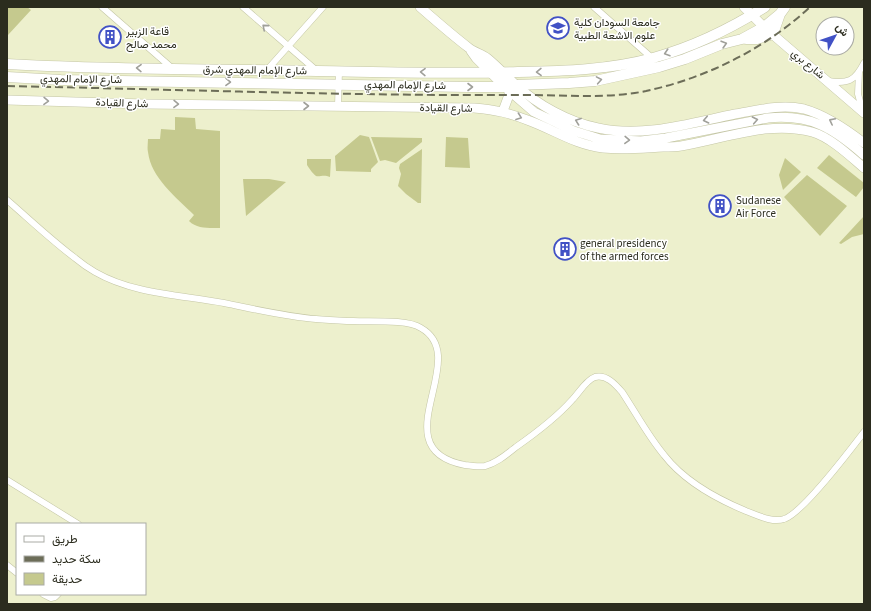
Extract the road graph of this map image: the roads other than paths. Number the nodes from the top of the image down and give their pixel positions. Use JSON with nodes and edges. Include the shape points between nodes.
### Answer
{"nodes":[{"id":1,"x":102,"y":7,"type":"edge"},
{"id":2,"x":242,"y":7,"type":"edge"},
{"id":3,"x":323,"y":7,"type":"edge"},
{"id":4,"x":420,"y":7,"type":"edge"},
{"id":5,"x":594,"y":7,"type":"edge"},
{"id":6,"x":744,"y":7,"type":"edge"},
{"id":7,"x":765,"y":7,"type":"edge"},
{"id":8,"x":783,"y":11,"type":"edge"},
{"id":9,"x":753,"y":15,"type":"junction"},
{"id":10,"x":764,"y":27,"type":"junction"},
{"id":11,"x":772,"y":34,"type":"junction"},
{"id":12,"x":742,"y":40,"type":"junction"},
{"id":13,"x":288,"y":47,"type":"junction"},
{"id":14,"x":470,"y":49,"type":"junction"},
{"id":15,"x":652,"y":58,"type":"junction"},
{"id":16,"x":864,"y":63,"type":"edge"},
{"id":17,"x":7,"y":64,"type":"edge"},
{"id":18,"x":173,"y":69,"type":"junction"},
{"id":19,"x":267,"y":70,"type":"junction"},
{"id":20,"x":317,"y":71,"type":"junction"},
{"id":21,"x":339,"y":72,"type":"junction"},
{"id":22,"x":859,"y":72,"type":"junction"},
{"id":23,"x":491,"y":73,"type":"junction"},
{"id":24,"x":504,"y":73,"type":"junction"},
{"id":25,"x":7,"y":77,"type":"edge"},
{"id":26,"x":827,"y":81,"type":"junction"},
{"id":27,"x":338,"y":84,"type":"junction"},
{"id":28,"x":510,"y":88,"type":"junction"},
{"id":29,"x":7,"y":100,"type":"edge"},
{"id":30,"x":338,"y":106,"type":"junction"},
{"id":31,"x":503,"y":111,"type":"junction"},
{"id":32,"x":864,"y":113,"type":"edge"},
{"id":33,"x":864,"y":143,"type":"edge"},
{"id":34,"x":864,"y":155,"type":"edge"},
{"id":35,"x":864,"y":168,"type":"edge"},
{"id":36,"x":7,"y":200,"type":"edge"},
{"id":37,"x":864,"y":432,"type":"edge"},
{"id":38,"x":7,"y":480,"type":"edge"},
{"id":39,"x":76,"y":523,"type":"edge"},
{"id":40,"x":7,"y":565,"type":"edge"},
{"id":41,"x":16,"y":572,"type":"edge"},
{"id":42,"x":45,"y":595,"type":"edge"},
{"id":43,"x":57,"y":595,"type":"edge"}],
"edges":[{"from":1,"to":18,"type":"street"},
{"from":13,"to":2,"type":"street","one_way":true},
{"from":3,"to":13,"type":"street"},
{"from":4,"to":14,"type":"street"},
{"from":5,"to":15,"type":"street"},
{"from":6,"to":9,"type":"street","name":"شارع بري"},
{"from":7,"to":9,"type":"main road"},
{"from":8,"to":10,"type":"main road","name":"شارع الإمام المهدي"},
{"from":8,"to":11,"type":"main road"},
{"from":9,"to":10,"type":"street","name":"شارع بري"},
{"from":9,"to":15,"type":"main road","one_way":true,"via":[[716,35]]},
{"from":10,"to":11,"type":"street","name":"شارع بري"},
{"from":10,"to":12,"type":"main road","name":"شارع الإمام المهدي"},
{"from":11,"to":12,"type":"main road"},
{"from":11,"to":26,"type":"street","name":"شارع بري"},
{"from":28,"to":12,"type":"main road","name":"شارع الإمام المهدي","one_way":true,"via":[[596,80],[621,75],[659,67],[722,44]]},
{"from":13,"to":19,"type":"street"},
{"from":13,"to":20,"type":"street"},
{"from":14,"to":23,"type":"street"},
{"from":14,"to":24,"type":"street","via":[[486,56]]},
{"from":15,"to":24,"type":"main road","one_way":true,"via":[[615,66],[570,71]]},
{"from":16,"to":22,"type":"street"},
{"from":18,"to":17,"type":"main road","name":"شارع الإمام المهدي شرق","one_way":true},
{"from":18,"to":19,"type":"main road","name":"شارع الإمام المهدي شرق"},
{"from":19,"to":20,"type":"main road","name":"شارع الإمام المهدي شرق"},
{"from":20,"to":21,"type":"main road","name":"شارع الإمام المهدي شرق"},
{"from":23,"to":21,"type":"main road","name":"شارع الإمام المهدي شرق","one_way":true},
{"from":21,"to":27,"type":"street"},
{"from":22,"to":26,"type":"street","via":[[853,79],[843,83]]},
{"from":22,"to":32,"type":"street","via":[[858,94]]},
{"from":23,"to":24,"type":"main road","name":"شارع الإمام المهدي شرق"},
{"from":23,"to":28,"type":"street"},
{"from":24,"to":28,"type":"street"},
{"from":25,"to":27,"type":"main road","name":"شارع الإمام المهدي","one_way":true},
{"from":26,"to":32,"type":"street","name":"شارع بري"},
{"from":27,"to":28,"type":"main road","name":"شارع الإمام المهدي","one_way":true},
{"from":27,"to":30,"type":"street"},
{"from":28,"to":31,"type":"street"},
{"from":33,"to":28,"type":"street","one_way":true,"via":[[820,115],[804,109],[787,107],[766,108],[664,129],[641,131],[598,128],[575,121]]},
{"from":28,"to":34,"type":"street","one_way":true,"via":[[529,108],[548,120],[600,139],[641,141],[666,138],[784,116],[816,123],[831,130]]},
{"from":29,"to":30,"type":"street","name":"شارع القيادة","one_way":true},
{"from":30,"to":31,"type":"street","name":"شارع القيادة","via":[[474,108]]},
{"from":31,"to":35,"type":"street","name":"شارع القيادة","one_way":true,"via":[[584,144],[610,148],[675,147],[767,129],[793,128],[813,132],[825,138]]},
{"from":36,"to":37,"type":"street","via":[[93,271],[122,284],[306,318],[410,324],[420,327],[429,334],[439,354],[428,414],[428,440],[434,450],[443,457],[464,465],[486,466],[498,460],[561,412],[589,381],[603,377],[614,383],[622,392],[664,455],[686,476],[730,505],[765,518],[783,520],[790,517],[822,484]]},
{"from":38,"to":39,"type":"street"},
{"from":40,"to":41,"type":"street"},
{"from":42,"to":43,"type":"street","via":[[51,598]]}]}
